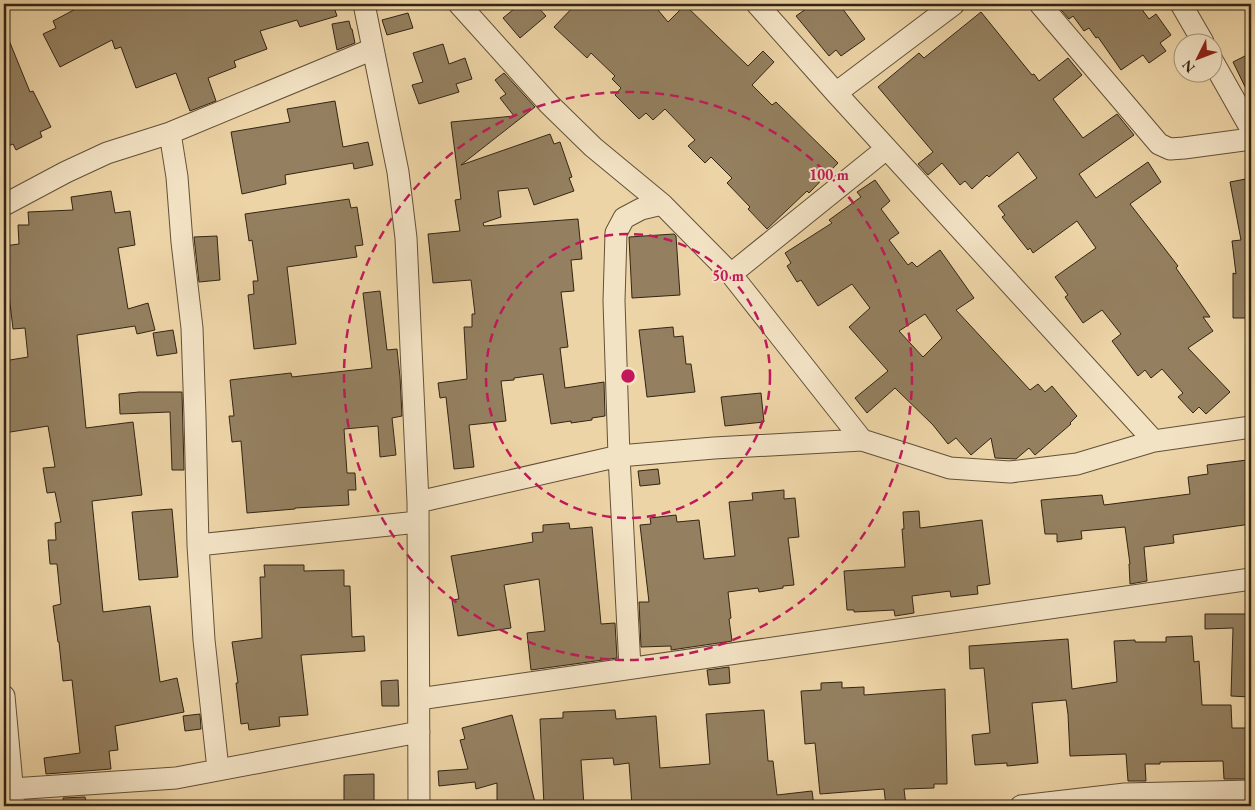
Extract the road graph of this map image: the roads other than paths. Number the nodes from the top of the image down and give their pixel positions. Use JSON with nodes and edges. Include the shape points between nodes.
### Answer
{"nodes":[{"id":1,"x":364,"y":4,"type":"edge"},
{"id":2,"x":459,"y":4,"type":"edge"},
{"id":3,"x":757,"y":4,"type":"edge"},
{"id":4,"x":954,"y":4,"type":"edge"},
{"id":5,"x":1040,"y":4,"type":"edge"},
{"id":6,"x":1181,"y":4,"type":"edge"},
{"id":7,"x":1197,"y":32,"type":"edge"},
{"id":8,"x":373,"y":49,"type":"junction"},
{"id":9,"x":1222,"y":78,"type":"edge"},
{"id":10,"x":836,"y":93,"type":"junction"},
{"id":11,"x":1251,"y":129,"type":"edge"},
{"id":12,"x":170,"y":133,"type":"junction"},
{"id":13,"x":1251,"y":138,"type":"edge"},
{"id":14,"x":886,"y":148,"type":"junction"},
{"id":15,"x":662,"y":204,"type":"junction"},
{"id":16,"x":4,"y":205,"type":"edge"},
{"id":17,"x":731,"y":274,"type":"junction"},
{"id":18,"x":1251,"y":427,"type":"edge"},
{"id":19,"x":862,"y":440,"type":"junction"},
{"id":20,"x":1154,"y":440,"type":"junction"},
{"id":21,"x":619,"y":456,"type":"junction"},
{"id":22,"x":418,"y":512,"type":"junction"},
{"id":23,"x":198,"y":545,"type":"junction"},
{"id":24,"x":1251,"y":579,"type":"edge"},
{"id":25,"x":630,"y":668,"type":"junction"},
{"id":26,"x":419,"y":698,"type":"junction"},
{"id":27,"x":4,"y":702,"type":"edge"},
{"id":28,"x":419,"y":732,"type":"junction"},
{"id":29,"x":218,"y":769,"type":"junction"},
{"id":30,"x":1251,"y":791,"type":"edge"},
{"id":31,"x":13,"y":797,"type":"edge"},
{"id":32,"x":419,"y":806,"type":"edge"},
{"id":33,"x":1021,"y":806,"type":"edge"}],
"edges":[{"from":1,"to":8,"type":"street"},
{"from":2,"to":15,"type":"street","via":[[549,104],[593,147]]},
{"from":3,"to":10,"type":"street"},
{"from":4,"to":10,"type":"street"},
{"from":5,"to":13,"type":"street","via":[[1159,144],[1170,149]]},
{"from":6,"to":7,"type":"street"},
{"from":8,"to":12,"type":"street"},
{"from":8,"to":22,"type":"street","via":[[398,172],[406,238]]},
{"from":9,"to":11,"type":"street"},
{"from":10,"to":14,"type":"street"},
{"from":12,"to":16,"type":"street","via":[[107,152]]},
{"from":12,"to":23,"type":"street","via":[[192,328]]},
{"from":14,"to":17,"type":"street"},
{"from":14,"to":20,"type":"street"},
{"from":15,"to":17,"type":"street"},
{"from":15,"to":21,"type":"street","via":[[641,209],[624,218],[616,233],[614,301]]},
{"from":17,"to":19,"type":"street"},
{"from":18,"to":20,"type":"street"},
{"from":19,"to":20,"type":"street","via":[[950,468],[1010,472],[1077,464]]},
{"from":19,"to":21,"type":"street"},
{"from":21,"to":22,"type":"street"},
{"from":21,"to":25,"type":"street"},
{"from":22,"to":23,"type":"street"},
{"from":22,"to":26,"type":"street"},
{"from":23,"to":29,"type":"street"},
{"from":24,"to":25,"type":"street"},
{"from":25,"to":26,"type":"street"},
{"from":26,"to":28,"type":"street"},
{"from":27,"to":31,"type":"street"},
{"from":28,"to":29,"type":"street"},
{"from":28,"to":32,"type":"street"},
{"from":29,"to":31,"type":"street","via":[[176,778]]},
{"from":30,"to":33,"type":"street","via":[[1125,794]]}]}
